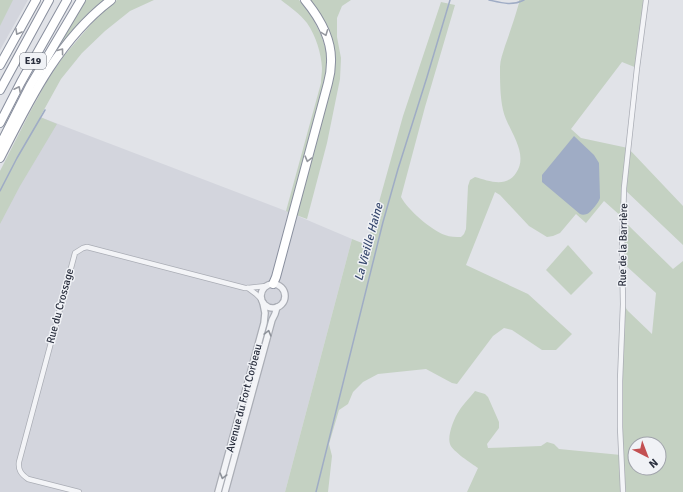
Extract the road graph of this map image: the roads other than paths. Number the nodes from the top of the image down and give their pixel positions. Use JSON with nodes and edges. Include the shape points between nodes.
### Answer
{"nodes":[{"id":1,"x":36,"y":0,"type":"edge"},
{"id":2,"x":49,"y":0,"type":"edge"},
{"id":3,"x":67,"y":0,"type":"edge"},
{"id":4,"x":80,"y":0,"type":"edge"},
{"id":5,"x":111,"y":0,"type":"edge"},
{"id":6,"x":305,"y":0,"type":"edge"},
{"id":7,"x":646,"y":0,"type":"edge"},
{"id":8,"x":0,"y":65,"type":"edge"},
{"id":9,"x":0,"y":90,"type":"edge"},
{"id":10,"x":0,"y":123,"type":"edge"},
{"id":11,"x":0,"y":145,"type":"edge"},
{"id":12,"x":0,"y":158,"type":"edge"},
{"id":13,"x":270,"y":285,"type":"junction"},
{"id":14,"x":248,"y":288,"type":"junction"},
{"id":15,"x":262,"y":301,"type":"junction"},
{"id":16,"x":278,"y":308,"type":"junction"},
{"id":17,"x":79,"y":492,"type":"edge"},
{"id":18,"x":218,"y":492,"type":"edge"},
{"id":19,"x":225,"y":492,"type":"edge"},
{"id":20,"x":623,"y":492,"type":"edge"}],
"edges":[{"from":1,"to":8,"type":"highway","one_way":true},
{"from":2,"to":9,"type":"highway","number":"E19"},
{"from":10,"to":3,"type":"highway","number":"E19","one_way":true},
{"from":4,"to":11,"type":"highway","via":[[30,86]]},
{"from":12,"to":5,"type":"highway","one_way":true,"via":[[24,111],[57,57],[91,16]]},
{"from":6,"to":13,"type":"highway","one_way":true,"via":[[326,34],[332,61],[276,277]]},
{"from":7,"to":20,"type":"street","name":"Rue de la Barrière","via":[[624,188],[620,380]]},
{"from":13,"to":14,"type":"street"},
{"from":13,"to":15,"type":"street","via":[[262,291]]},
{"from":13,"to":16,"type":"street","via":[[280,286],[285,292],[284,303]]},
{"from":14,"to":15,"type":"street"},
{"from":14,"to":17,"type":"street","name":"Rue du Crossage","via":[[87,247],[75,253],[18,467],[28,479]]},
{"from":15,"to":16,"type":"street","via":[[270,308]]},
{"from":15,"to":18,"type":"street","name":"Avenue du Fort Corbeau","one_way":true,"via":[[264,323]]},
{"from":19,"to":16,"type":"street","name":"Avenue du Fort Corbeau","one_way":true,"via":[[272,320]]}]}
